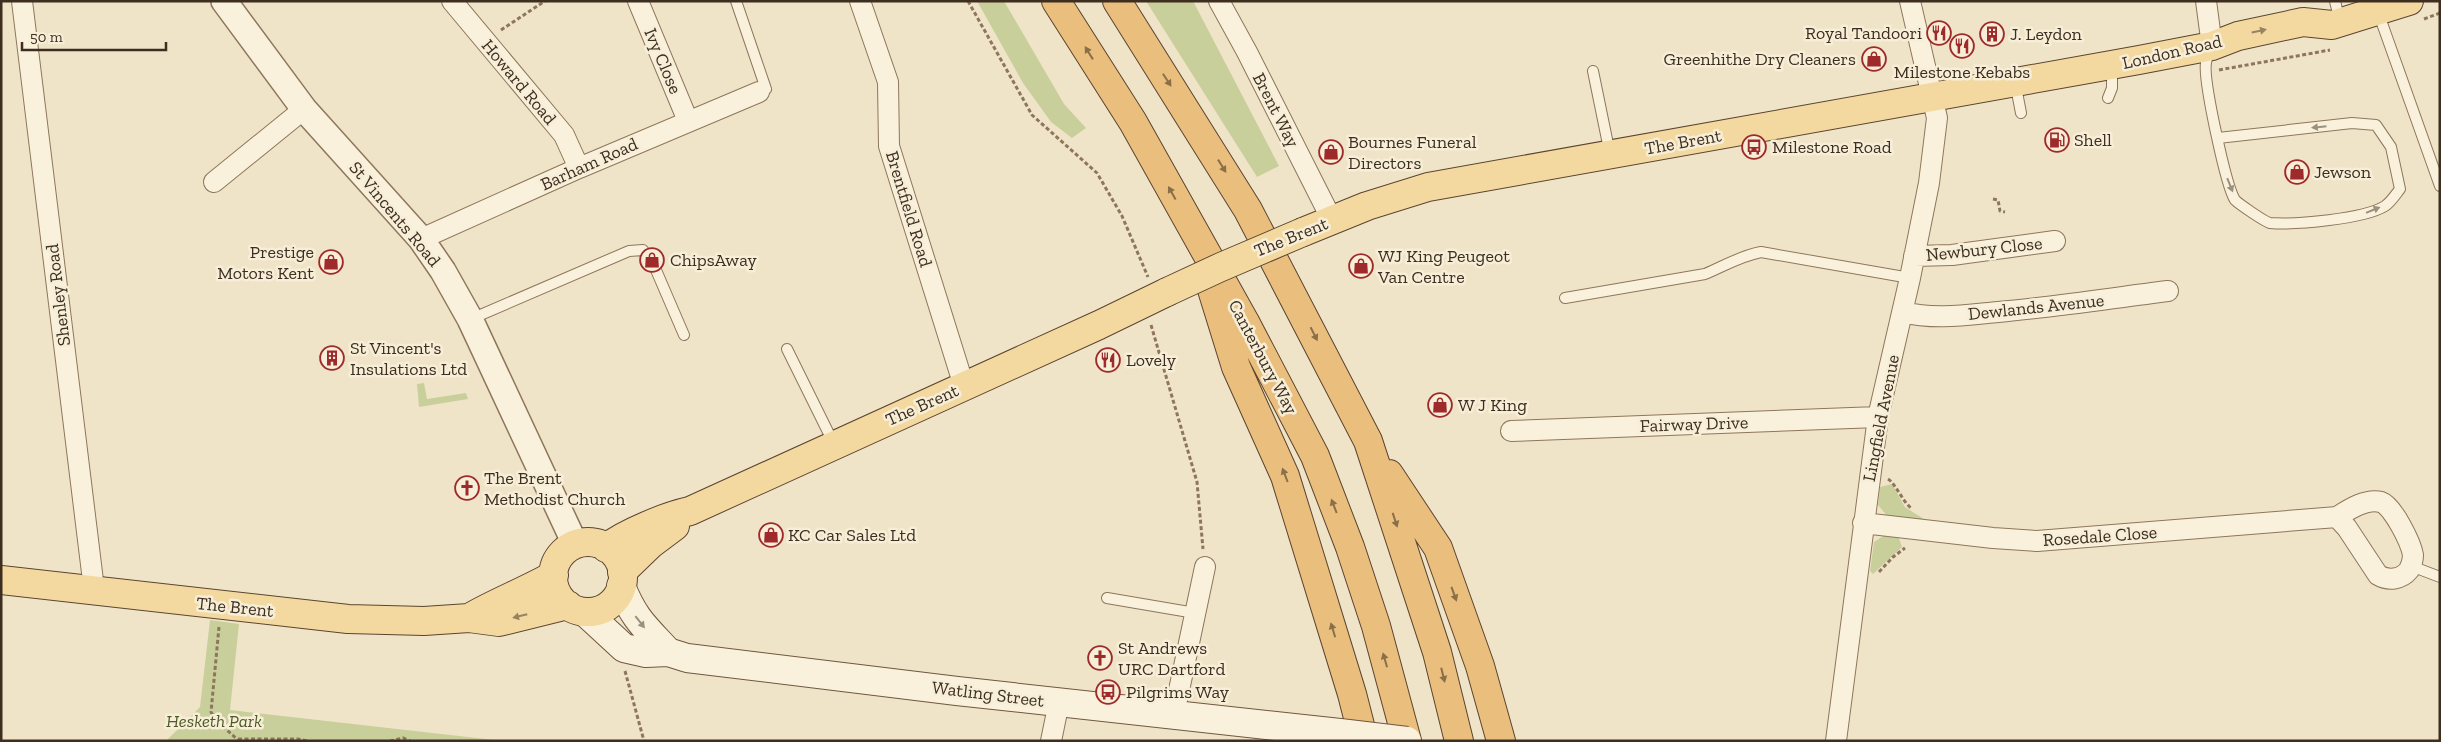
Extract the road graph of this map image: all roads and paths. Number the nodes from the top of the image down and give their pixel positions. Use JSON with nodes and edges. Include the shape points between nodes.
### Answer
{"nodes":[{"id":1,"x":22,"y":1,"type":"edge"},
{"id":2,"x":224,"y":1,"type":"edge"},
{"id":3,"x":452,"y":1,"type":"edge"},
{"id":4,"x":545,"y":1,"type":"edge"},
{"id":5,"x":638,"y":1,"type":"edge"},
{"id":6,"x":736,"y":1,"type":"edge"},
{"id":7,"x":860,"y":1,"type":"edge"},
{"id":8,"x":968,"y":1,"type":"edge"},
{"id":9,"x":1056,"y":1,"type":"edge"},
{"id":10,"x":1116,"y":1,"type":"edge"},
{"id":11,"x":1219,"y":1,"type":"edge"},
{"id":12,"x":1910,"y":1,"type":"edge"},
{"id":13,"x":2206,"y":1,"type":"edge"},
{"id":14,"x":2409,"y":1,"type":"edge"},
{"id":15,"x":2378,"y":11,"type":"junction"},
{"id":16,"x":2336,"y":16,"type":"edge"},
{"id":17,"x":484,"y":42,"type":"junction"},
{"id":18,"x":2212,"y":46,"type":"junction"},
{"id":19,"x":2112,"y":65,"type":"junction"},
{"id":20,"x":1593,"y":71,"type":"dead end"},
{"id":21,"x":2015,"y":82,"type":"junction"},
{"id":22,"x":759,"y":92,"type":"joint"},
{"id":23,"x":1933,"y":97,"type":"junction"},
{"id":24,"x":2108,"y":98,"type":"dead end"},
{"id":25,"x":304,"y":109,"type":"junction"},
{"id":26,"x":2021,"y":113,"type":"dead end"},
{"id":27,"x":688,"y":121,"type":"junction"},
{"id":28,"x":2218,"y":138,"type":"junction"},
{"id":29,"x":1610,"y":155,"type":"junction"},
{"id":30,"x":579,"y":168,"type":"junction"},
{"id":31,"x":214,"y":182,"type":"dead end"},
{"id":32,"x":2440,"y":186,"type":"edge"},
{"id":33,"x":1993,"y":199,"type":"dead end"},
{"id":34,"x":2005,"y":212,"type":"dead end"},
{"id":35,"x":1332,"y":220,"type":"junction"},
{"id":36,"x":1196,"y":235,"type":"junction"},
{"id":37,"x":421,"y":239,"type":"junction"},
{"id":38,"x":2055,"y":241,"type":"dead end"},
{"id":39,"x":1914,"y":256,"type":"junction"},
{"id":40,"x":1910,"y":278,"type":"junction"},
{"id":41,"x":2168,"y":291,"type":"dead end"},
{"id":42,"x":1158,"y":297,"type":"junction"},
{"id":43,"x":1565,"y":298,"type":"dead end"},
{"id":44,"x":1903,"y":312,"type":"junction"},
{"id":45,"x":470,"y":319,"type":"junction"},
{"id":46,"x":684,"y":335,"type":"dead end"},
{"id":47,"x":788,"y":349,"type":"dead end"},
{"id":48,"x":964,"y":386,"type":"junction"},
{"id":49,"x":1878,"y":417,"type":"junction"},
{"id":50,"x":1511,"y":431,"type":"dead end"},
{"id":51,"x":1368,"y":441,"type":"junction"},
{"id":52,"x":834,"y":445,"type":"junction"},
{"id":53,"x":690,"y":511,"type":"junction"},
{"id":54,"x":2337,"y":518,"type":"junction"},
{"id":55,"x":1863,"y":523,"type":"junction"},
{"id":56,"x":576,"y":544,"type":"junction"},
{"id":57,"x":606,"y":548,"type":"junction"},
{"id":58,"x":2411,"y":566,"type":"junction"},
{"id":59,"x":1205,"y":567,"type":"joint"},
{"id":60,"x":554,"y":575,"type":"junction"},
{"id":61,"x":2440,"y":577,"type":"edge"},
{"id":62,"x":622,"y":579,"type":"junction"},
{"id":63,"x":1,"y":580,"type":"edge"},
{"id":64,"x":94,"y":589,"type":"junction"},
{"id":65,"x":1107,"y":598,"type":"dead end"},
{"id":66,"x":221,"y":606,"type":"junction"},
{"id":67,"x":576,"y":608,"type":"junction"},
{"id":68,"x":1195,"y":613,"type":"junction"},
{"id":69,"x":468,"y":618,"type":"junction"},
{"id":70,"x":668,"y":652,"type":"junction"},
{"id":71,"x":623,"y":665,"type":"dead end"},
{"id":72,"x":1059,"y":702,"type":"junction"},
{"id":73,"x":1174,"y":714,"type":"junction"},
{"id":74,"x":1352,"y":737,"type":"edge"},
{"id":75,"x":239,"y":740,"type":"edge"},
{"id":76,"x":307,"y":741,"type":"edge"},
{"id":77,"x":390,"y":741,"type":"edge"},
{"id":78,"x":410,"y":741,"type":"edge"},
{"id":79,"x":644,"y":741,"type":"edge"},
{"id":80,"x":1051,"y":741,"type":"edge"},
{"id":81,"x":1407,"y":741,"type":"edge"},
{"id":82,"x":1459,"y":741,"type":"edge"},
{"id":83,"x":1501,"y":741,"type":"edge"},
{"id":84,"x":1836,"y":741,"type":"edge"}],
"edges":[{"from":1,"to":64,"type":"street","name":"Shenley Road"},
{"from":2,"to":25,"type":"street","name":"St Vincents Road"},
{"from":3,"to":17,"type":"street","name":"Howard Road"},
{"from":4,"to":17,"type":"path"},
{"from":5,"to":27,"type":"street","name":"Ivy Close"},
{"from":6,"to":22,"type":"lane","via":[[766,89]]},
{"from":7,"to":48,"type":"street","name":"Brentfield Road","via":[[888,82],[889,146]]},
{"from":8,"to":42,"type":"path","via":[[1032,115],[1097,172],[1122,216]]},
{"from":36,"to":9,"type":"highway","name":"Canterbury Way","one_way":true,"via":[[1133,122]]},
{"from":10,"to":51,"type":"highway","one_way":true,"via":[[1248,210]]},
{"from":11,"to":35,"type":"street","name":"Brent Way"},
{"from":12,"to":23,"type":"street","name":"Lingfield Avenue"},
{"from":13,"to":18,"type":"street"},
{"from":14,"to":15,"type":"main road"},
{"from":15,"to":16,"type":"main road"},
{"from":15,"to":32,"type":"lane"},
{"from":16,"to":18,"type":"main road","via":[[2320,36],[2244,53]]},
{"from":17,"to":30,"type":"street","name":"Howard Road","via":[[564,135]]},
{"from":18,"to":19,"type":"main road","name":"London Road"},
{"from":18,"to":28,"type":"lane","via":[[2206,64]]},
{"from":19,"to":21,"type":"main road","name":"London Road"},
{"from":19,"to":24,"type":"lane","via":[[2112,88]]},
{"from":20,"to":29,"type":"lane"},
{"from":21,"to":23,"type":"main road","name":"London Road"},
{"from":21,"to":26,"type":"lane"},
{"from":22,"to":27,"type":"street","name":"Barham Road"},
{"from":23,"to":29,"type":"main road","name":"The Brent"},
{"from":23,"to":39,"type":"street","name":"Lingfield Avenue","via":[[1937,118],[1929,183]]},
{"from":25,"to":31,"type":"street"},
{"from":25,"to":37,"type":"street","name":"St Vincents Road"},
{"from":27,"to":30,"type":"street","name":"Barham Road"},
{"from":28,"to":28,"type":"lane","one_way":true,"via":[[2223,168],[2236,201],[2268,223],[2317,221],[2366,213],[2386,205],[2400,189],[2391,147],[2376,125],[2352,123]]},
{"from":29,"to":35,"type":"main road","name":"The Brent","via":[[1428,187]]},
{"from":30,"to":37,"type":"street","name":"Barham Road"},
{"from":33,"to":34,"type":"path","via":[[1998,200],[2000,211]]},
{"from":35,"to":42,"type":"main road","name":"The Brent","bridge":true,"via":[[1221,266]]},
{"from":74,"to":36,"type":"highway","one_way":true,"via":[[1352,694],[1285,476],[1228,343]]},
{"from":81,"to":36,"type":"highway","name":"Canterbury Way","one_way":true,"via":[[1373,617],[1315,456]]},
{"from":37,"to":45,"type":"street","name":"St Vincents Road"},
{"from":38,"to":39,"type":"street","name":"Newbury Close","via":[[1952,255]]},
{"from":39,"to":40,"type":"street","name":"Lingfield Avenue"},
{"from":40,"to":43,"type":"lane","via":[[1761,252],[1737,258],[1705,274]]},
{"from":40,"to":44,"type":"street","name":"Lingfield Avenue"},
{"from":41,"to":44,"type":"street","name":"Dewlands Avenue","via":[[1960,316],[1922,316]]},
{"from":42,"to":48,"type":"main road","name":"The Brent"},
{"from":42,"to":59,"type":"path","via":[[1149,320],[1197,482]]},
{"from":44,"to":49,"type":"street","name":"Lingfield Avenue"},
{"from":45,"to":46,"type":"lane","via":[[630,251],[643,250],[656,270]]},
{"from":45,"to":56,"type":"street","name":"St Vincents Road"},
{"from":47,"to":52,"type":"lane"},
{"from":48,"to":52,"type":"main road","name":"The Brent"},
{"from":49,"to":50,"type":"street","name":"Fairway Drive"},
{"from":49,"to":55,"type":"street","name":"Lingfield Avenue"},
{"from":51,"to":82,"type":"highway","one_way":true,"via":[[1437,652]]},
{"from":51,"to":83,"type":"highway","one_way":true,"via":[[1438,548],[1480,666]]},
{"from":52,"to":53,"type":"main road","name":"The Brent"},
{"from":53,"to":57,"type":"main road","name":"The Brent","via":[[669,516],[617,539]]},
{"from":53,"to":62,"type":"main road","name":"The Brent","via":[[651,544]]},
{"from":54,"to":55,"type":"street","name":"Rosedale Close","via":[[2037,541]]},
{"from":54,"to":58,"type":"street","via":[[2380,576],[2399,578]]},
{"from":54,"to":58,"type":"street","name":"Rosedale Close","via":[[2366,503],[2385,505],[2395,514],[2412,553]]},
{"from":55,"to":84,"type":"street","name":"Lingfield Avenue"},
{"from":56,"to":57,"type":"main road","via":[[590,543]]},
{"from":56,"to":60,"type":"main road","via":[[561,554]]},
{"from":57,"to":62,"type":"main road","via":[[617,557]]},
{"from":58,"to":61,"type":"lane"},
{"from":59,"to":68,"type":"street"},
{"from":60,"to":67,"type":"main road","via":[[558,593]]},
{"from":60,"to":69,"type":"main road","name":"The Brent"},
{"from":62,"to":67,"type":"main road","name":"The Brent","via":[[610,605],[592,612]]},
{"from":62,"to":70,"type":"main road","one_way":true,"via":[[629,606],[640,624]]},
{"from":63,"to":64,"type":"main road","name":"The Brent"},
{"from":64,"to":66,"type":"main road","name":"The Brent"},
{"from":65,"to":68,"type":"lane"},
{"from":66,"to":69,"type":"main road","name":"The Brent","via":[[348,619],[424,621]]},
{"from":66,"to":75,"type":"path","via":[[211,712],[215,720]]},
{"from":67,"to":69,"type":"main road","name":"The Brent","one_way":true,"via":[[499,622]]},
{"from":67,"to":70,"type":"main road","name":"Watling Street","via":[[624,648],[646,653]]},
{"from":68,"to":73,"type":"street"},
{"from":70,"to":72,"type":"main road","name":"Watling Street","via":[[697,659]]},
{"from":71,"to":79,"type":"path"},
{"from":72,"to":73,"type":"main road","name":"Watling Street"},
{"from":72,"to":80,"type":"street"},
{"from":73,"to":74,"type":"main road","name":"Watling Street"},
{"from":74,"to":81,"type":"main road","name":"Watling Street","bridge":true},
{"from":75,"to":76,"type":"path"},
{"from":77,"to":78,"type":"path","via":[[403,738]]}]}
